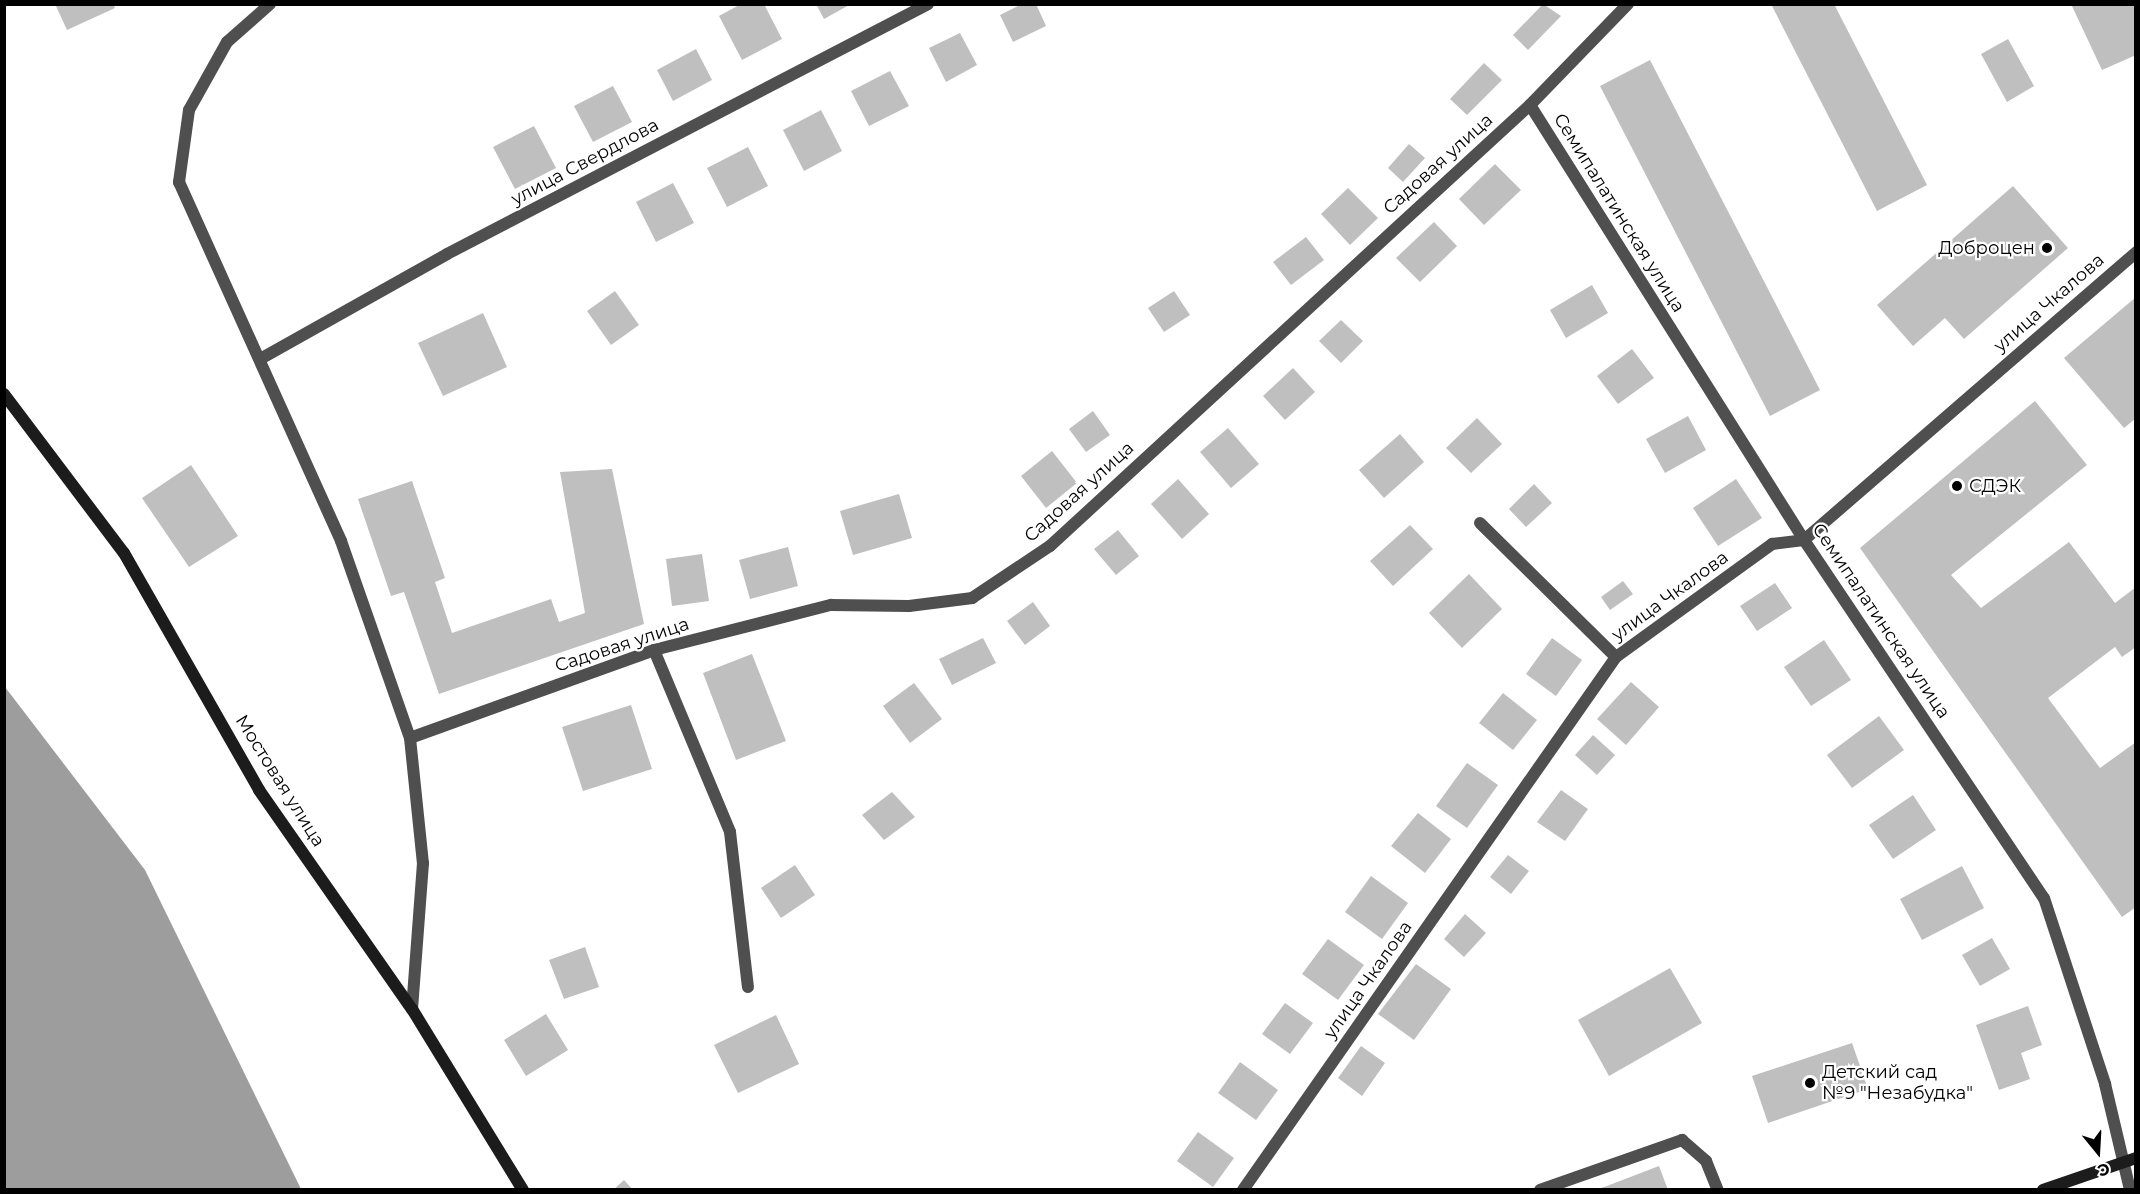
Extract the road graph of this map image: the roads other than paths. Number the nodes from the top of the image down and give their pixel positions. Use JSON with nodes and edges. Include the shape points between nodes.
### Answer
{"nodes":[{"id":1,"x":270,"y":4,"type":"edge"},
{"id":2,"x":928,"y":4,"type":"edge"},
{"id":3,"x":1628,"y":4,"type":"edge"},
{"id":4,"x":1530,"y":105,"type":"junction"},
{"id":5,"x":2136,"y":252,"type":"edge"},
{"id":6,"x":262,"y":358,"type":"junction"},
{"id":7,"x":4,"y":394,"type":"edge"},
{"id":8,"x":1480,"y":523,"type":"dead end"},
{"id":9,"x":1804,"y":540,"type":"junction"},
{"id":10,"x":654,"y":650,"type":"junction"},
{"id":11,"x":1616,"y":657,"type":"junction"},
{"id":12,"x":410,"y":738,"type":"junction"},
{"id":13,"x":748,"y":987,"type":"dead end"},
{"id":14,"x":412,"y":1009,"type":"junction"},
{"id":15,"x":2130,"y":1160,"type":"edge"},
{"id":16,"x":523,"y":1190,"type":"edge"},
{"id":17,"x":1243,"y":1190,"type":"edge"},
{"id":18,"x":1540,"y":1190,"type":"edge"},
{"id":19,"x":1718,"y":1190,"type":"edge"},
{"id":20,"x":2043,"y":1190,"type":"edge"},
{"id":21,"x":2130,"y":1190,"type":"edge"}],
"edges":[{"from":1,"to":6,"type":"street","via":[[227,42],[189,110],[179,182]]},
{"from":2,"to":6,"type":"street","name":"улица Свердлова","via":[[447,254]]},
{"from":3,"to":4,"type":"street","name":"Садовая улица"},
{"from":4,"to":9,"type":"street","name":"Семипалатинская улица"},
{"from":4,"to":10,"type":"street","name":"Садовая улица","via":[[1050,546],[972,598],[909,606],[831,605]]},
{"from":5,"to":9,"type":"street","name":"улица Чкалова"},
{"from":6,"to":12,"type":"street","via":[[341,541]]},
{"from":7,"to":14,"type":"street","name":"Мостовая улица","via":[[124,553],[259,790]]},
{"from":8,"to":11,"type":"street"},
{"from":9,"to":11,"type":"street","name":"улица Чкалова","via":[[1772,544]]},
{"from":9,"to":15,"type":"street","name":"Семипалатинская улица","via":[[2044,898]]},
{"from":10,"to":12,"type":"street","name":"Садовая улица"},
{"from":10,"to":13,"type":"street","via":[[730,832]]},
{"from":11,"to":17,"type":"street","name":"улица Чкалова"},
{"from":12,"to":14,"type":"street","via":[[423,863]]},
{"from":14,"to":16,"type":"street","name":"Мостовая улица"},
{"from":15,"to":20,"type":"street"},
{"from":15,"to":21,"type":"street","name":"Семипалатинская улица"},
{"from":18,"to":19,"type":"street","via":[[1682,1140],[1707,1161]]}]}
